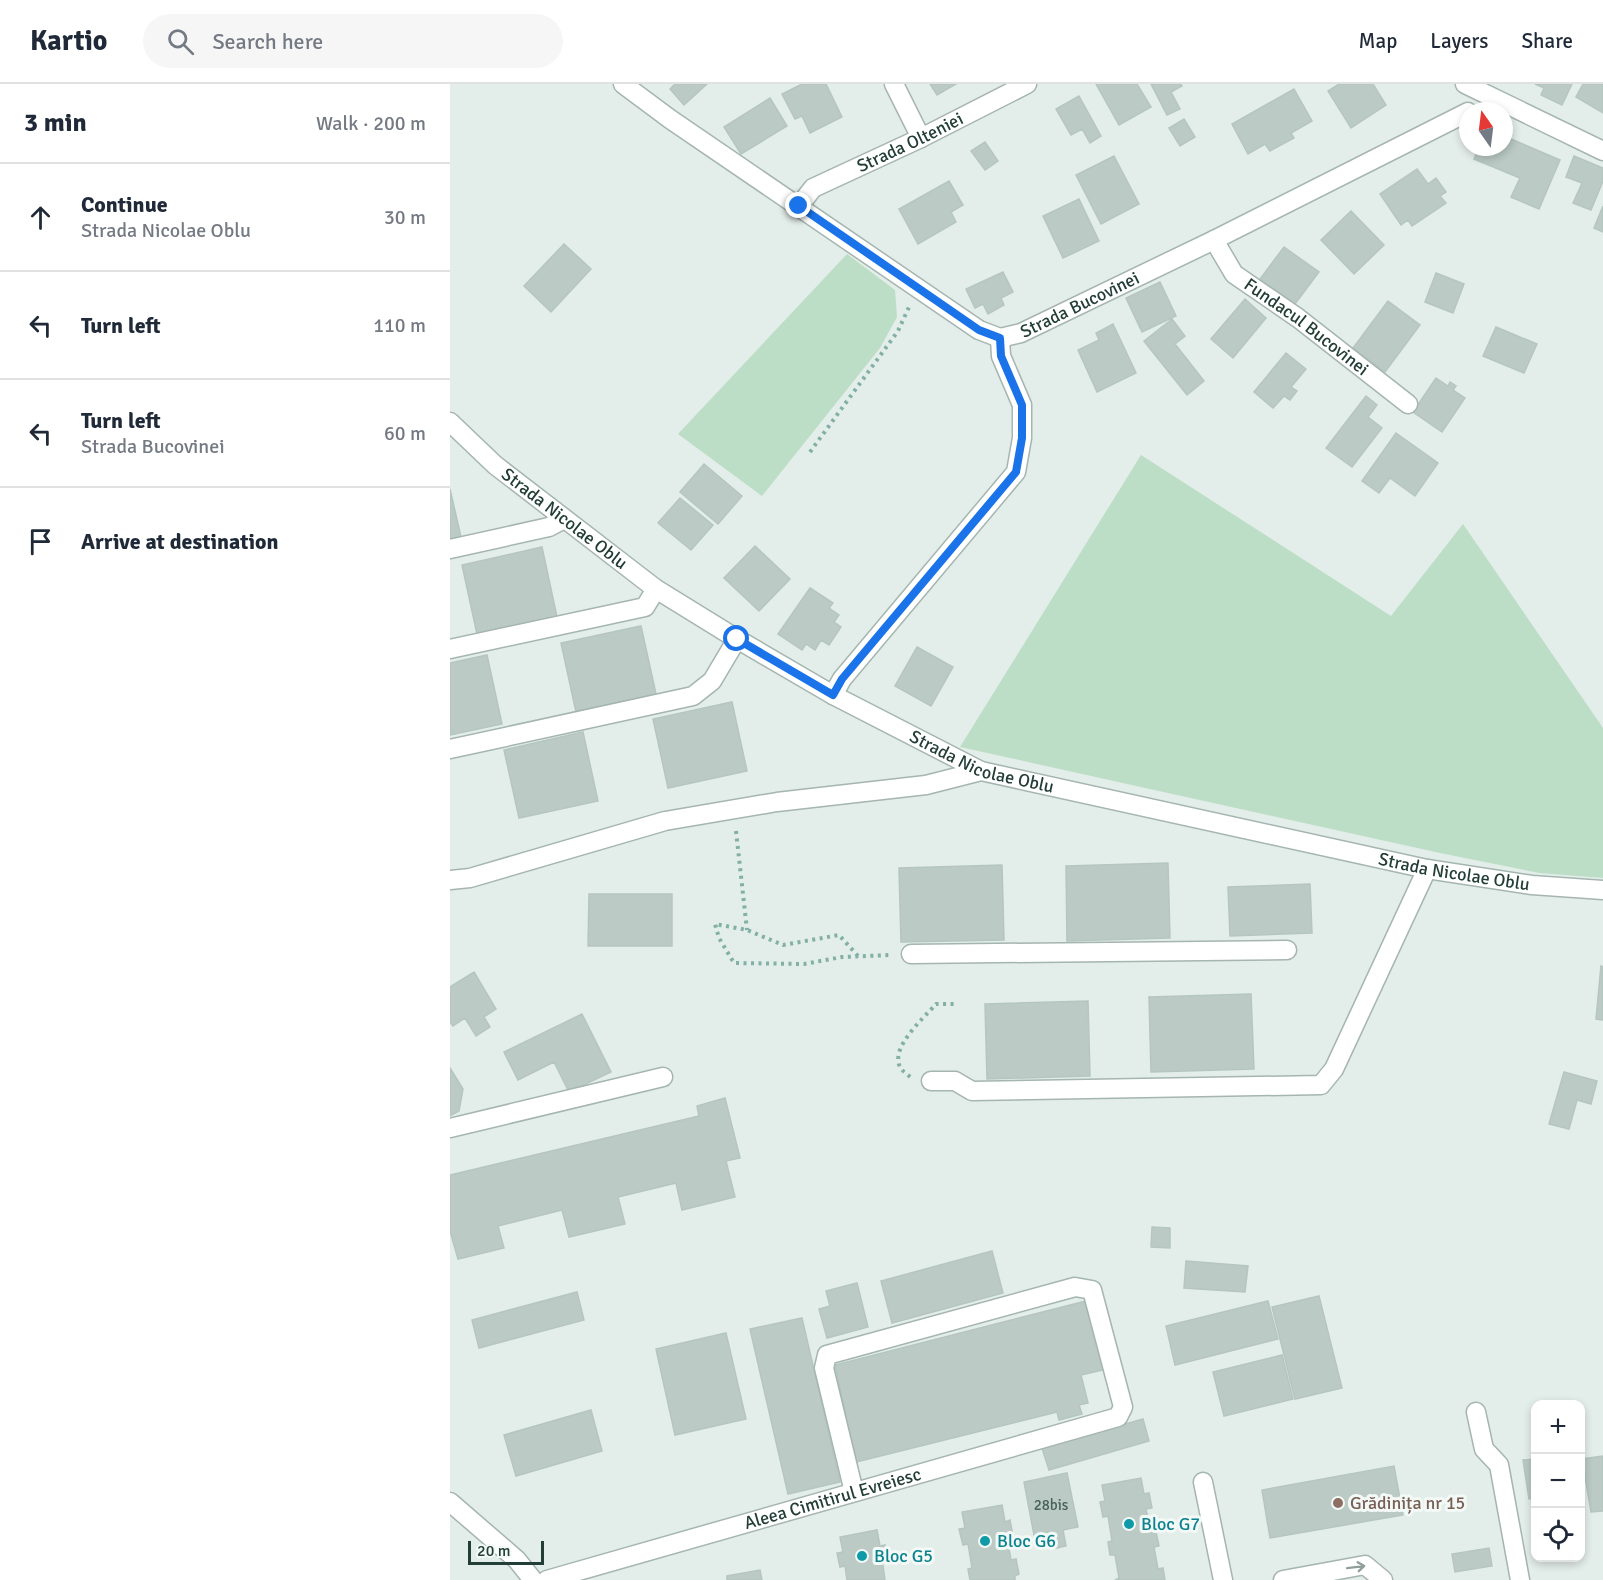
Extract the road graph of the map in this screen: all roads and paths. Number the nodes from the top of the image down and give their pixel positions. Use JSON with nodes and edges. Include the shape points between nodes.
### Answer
{"nodes":[{"id":1,"x":623,"y":84,"type":"edge"},
{"id":2,"x":894,"y":84,"type":"edge"},
{"id":3,"x":1027,"y":84,"type":"edge"},
{"id":4,"x":1465,"y":84,"type":"edge"},
{"id":5,"x":1492,"y":91,"type":"edge"},
{"id":6,"x":1480,"y":102,"type":"edge"},
{"id":7,"x":1459,"y":117,"type":"edge"},
{"id":8,"x":921,"y":138,"type":"junction"},
{"id":9,"x":1603,"y":151,"type":"edge"},
{"id":10,"x":799,"y":206,"type":"junction"},
{"id":11,"x":1214,"y":240,"type":"junction"},
{"id":12,"x":921,"y":291,"type":"junction"},
{"id":13,"x":1000,"y":338,"type":"junction"},
{"id":14,"x":1408,"y":404,"type":"dead end"},
{"id":15,"x":450,"y":422,"type":"edge"},
{"id":16,"x":810,"y":452,"type":"dead end"},
{"id":17,"x":564,"y":519,"type":"junction"},
{"id":18,"x":450,"y":549,"type":"edge"},
{"id":19,"x":656,"y":589,"type":"junction"},
{"id":20,"x":737,"y":639,"type":"junction"},
{"id":21,"x":450,"y":649,"type":"edge"},
{"id":22,"x":833,"y":695,"type":"junction"},
{"id":23,"x":450,"y":749,"type":"edge"},
{"id":24,"x":981,"y":771,"type":"junction"},
{"id":25,"x":733,"y":809,"type":"junction"},
{"id":26,"x":1427,"y":870,"type":"junction"},
{"id":27,"x":450,"y":880,"type":"edge"},
{"id":28,"x":1603,"y":890,"type":"edge"},
{"id":29,"x":747,"y":930,"type":"junction"},
{"id":30,"x":1287,"y":950,"type":"dead end"},
{"id":31,"x":911,"y":954,"type":"joint"},
{"id":32,"x":858,"y":956,"type":"junction"},
{"id":33,"x":956,"y":1004,"type":"dead end"},
{"id":34,"x":663,"y":1077,"type":"dead end"},
{"id":35,"x":931,"y":1081,"type":"joint"},
{"id":36,"x":450,"y":1128,"type":"edge"},
{"id":37,"x":1476,"y":1412,"type":"dead end"},
{"id":38,"x":1203,"y":1482,"type":"dead end"},
{"id":39,"x":854,"y":1492,"type":"junction"},
{"id":40,"x":450,"y":1502,"type":"edge"},
{"id":41,"x":533,"y":1580,"type":"edge"},
{"id":42,"x":547,"y":1580,"type":"edge"},
{"id":43,"x":1223,"y":1580,"type":"edge"},
{"id":44,"x":1282,"y":1580,"type":"edge"},
{"id":45,"x":1383,"y":1580,"type":"edge"},
{"id":46,"x":1520,"y":1580,"type":"edge"}],
"edges":[{"from":1,"to":10,"type":"street","name":"Strada Bucovinei"},
{"from":2,"to":8,"type":"street"},
{"from":3,"to":8,"type":"street","name":"Strada Olteniei"},
{"from":4,"to":5,"type":"street"},
{"from":5,"to":6,"type":"street","name":"Strada Bucovinei"},
{"from":5,"to":9,"type":"street"},
{"from":7,"to":11,"type":"street","name":"Strada Bucovinei"},
{"from":8,"to":10,"type":"street","name":"Strada Olteniei","via":[[813,188]]},
{"from":10,"to":12,"type":"street","name":"Strada Bucovinei"},
{"from":11,"to":13,"type":"street","name":"Strada Bucovinei","via":[[1021,333]]},
{"from":11,"to":14,"type":"street","name":"Fundacul Bucovinei","via":[[1234,274],[1298,318]]},
{"from":12,"to":13,"type":"street","name":"Strada Bucovinei","via":[[979,330]]},
{"from":12,"to":16,"type":"path","via":[[898,331]]},
{"from":13,"to":22,"type":"street","via":[[1001,356],[1022,405],[1016,472],[842,679]]},
{"from":15,"to":17,"type":"street","name":"Strada Nicolae Oblu","via":[[495,465]]},
{"from":17,"to":18,"type":"street","via":[[549,527]]},
{"from":17,"to":19,"type":"street","name":"Strada Nicolae Oblu"},
{"from":19,"to":20,"type":"street","name":"Strada Nicolae Oblu"},
{"from":19,"to":21,"type":"street","via":[[645,608]]},
{"from":20,"to":22,"type":"street","name":"Strada Nicolae Oblu"},
{"from":20,"to":23,"type":"street","via":[[712,681],[693,696]]},
{"from":22,"to":24,"type":"street","name":"Strada Nicolae Oblu"},
{"from":24,"to":25,"type":"street","via":[[926,785]]},
{"from":24,"to":26,"type":"street","name":"Strada Nicolae Oblu"},
{"from":25,"to":27,"type":"street","via":[[665,821],[470,878]]},
{"from":25,"to":29,"type":"path"},
{"from":26,"to":28,"type":"street","name":"Strada Nicolae Oblu","via":[[1532,885]]},
{"from":26,"to":35,"type":"street","via":[[1334,1070],[1321,1085],[972,1091],[956,1081]]},
{"from":29,"to":32,"type":"path","via":[[783,945],[839,935]]},
{"from":29,"to":32,"type":"path","via":[[715,924],[718,938],[734,963],[804,964]]},
{"from":30,"to":31,"type":"street"},
{"from":31,"to":32,"type":"path"},
{"from":33,"to":35,"type":"path","via":[[936,1004],[900,1047],[900,1067],[916,1081]]},
{"from":34,"to":36,"type":"street"},
{"from":37,"to":46,"type":"street","via":[[1484,1449],[1499,1465]]},
{"from":38,"to":43,"type":"street"},
{"from":39,"to":39,"type":"street","name":"Aleea Cimitirul Evreiesc","via":[[1118,1416],[1123,1407],[1092,1290],[1075,1287],[827,1355],[824,1368]]},
{"from":39,"to":42,"type":"street","name":"Aleea Cimitirul Evreiesc"},
{"from":40,"to":41,"type":"street","via":[[518,1560]]},
{"from":44,"to":45,"type":"street","one_way":true,"via":[[1365,1565]]}]}
